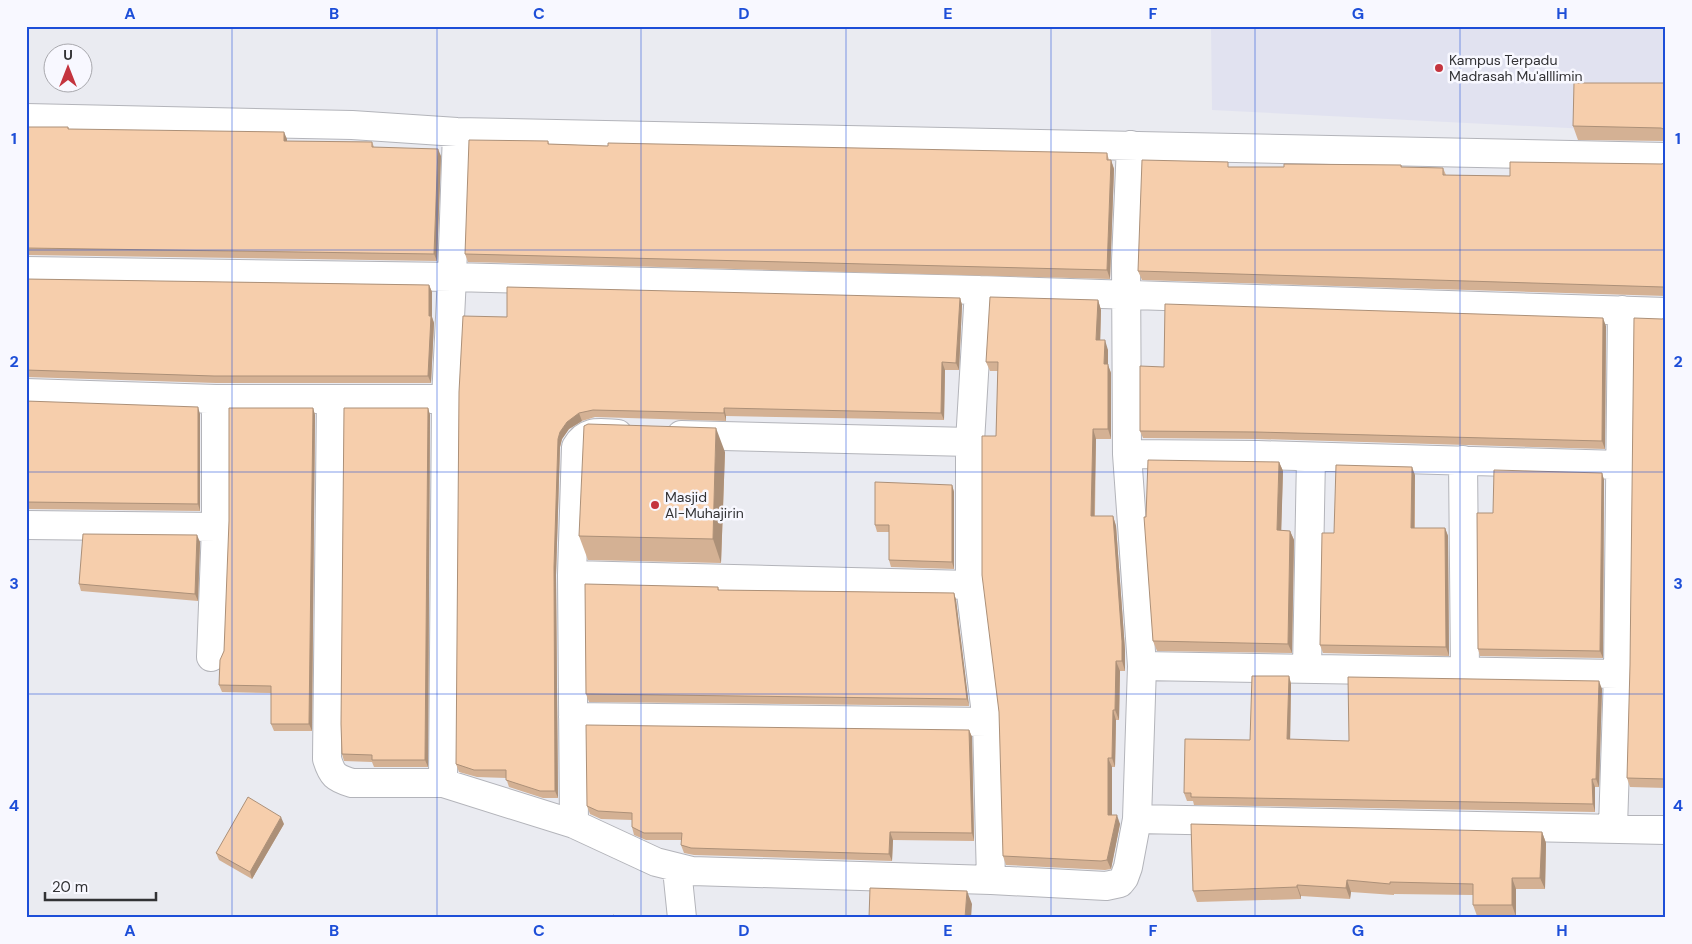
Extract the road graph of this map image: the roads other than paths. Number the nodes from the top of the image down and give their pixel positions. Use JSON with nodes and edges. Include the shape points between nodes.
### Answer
{"nodes":[{"id":1,"x":26,"y":118,"type":"edge"},
{"id":2,"x":457,"y":132,"type":"junction"},
{"id":3,"x":1130,"y":146,"type":"junction"},
{"id":4,"x":1666,"y":157,"type":"edge"},
{"id":5,"x":26,"y":271,"type":"edge"},
{"id":6,"x":452,"y":277,"type":"junction"},
{"id":7,"x":979,"y":290,"type":"junction"},
{"id":8,"x":1127,"y":296,"type":"junction"},
{"id":9,"x":1622,"y":310,"type":"junction"},
{"id":10,"x":1666,"y":312,"type":"edge"},
{"id":11,"x":26,"y":393,"type":"edge"},
{"id":12,"x":216,"y":399,"type":"junction"},
{"id":13,"x":446,"y":399,"type":"junction"},
{"id":14,"x":332,"y":400,"type":"junction"},
{"id":15,"x":970,"y":442,"type":"junction"},
{"id":16,"x":1128,"y":454,"type":"junction"},
{"id":17,"x":1311,"y":457,"type":"junction"},
{"id":18,"x":1463,"y":460,"type":"junction"},
{"id":19,"x":1621,"y":465,"type":"junction"},
{"id":20,"x":26,"y":526,"type":"edge"},
{"id":21,"x":216,"y":527,"type":"junction"},
{"id":22,"x":572,"y":575,"type":"junction"},
{"id":23,"x":970,"y":584,"type":"junction"},
{"id":24,"x":211,"y":657,"type":"dead end"},
{"id":25,"x":1142,"y":666,"type":"junction"},
{"id":26,"x":1307,"y":669,"type":"junction"},
{"id":27,"x":1465,"y":671,"type":"junction"},
{"id":28,"x":1618,"y":674,"type":"junction"},
{"id":29,"x":573,"y":717,"type":"junction"},
{"id":30,"x":987,"y":722,"type":"junction"},
{"id":31,"x":443,"y":783,"type":"junction"},
{"id":32,"x":1137,"y":819,"type":"junction"},
{"id":33,"x":574,"y":824,"type":"junction"},
{"id":34,"x":1613,"y":827,"type":"junction"},
{"id":35,"x":1666,"y":830,"type":"edge"},
{"id":36,"x":677,"y":869,"type":"junction"},
{"id":37,"x":991,"y":880,"type":"junction"},
{"id":38,"x":682,"y":918,"type":"edge"}],
"edges":[{"from":1,"to":2,"type":"street","via":[[352,125]]},
{"from":2,"to":3,"type":"street"},
{"from":2,"to":6,"type":"street"},
{"from":3,"to":4,"type":"street"},
{"from":3,"to":8,"type":"street"},
{"from":5,"to":6,"type":"street"},
{"from":6,"to":7,"type":"street"},
{"from":6,"to":13,"type":"street"},
{"from":7,"to":8,"type":"street"},
{"from":7,"to":15,"type":"street"},
{"from":8,"to":9,"type":"street"},
{"from":8,"to":16,"type":"street"},
{"from":9,"to":10,"type":"street"},
{"from":9,"to":19,"type":"street"},
{"from":11,"to":12,"type":"street"},
{"from":12,"to":14,"type":"street"},
{"from":12,"to":21,"type":"street"},
{"from":13,"to":14,"type":"street"},
{"from":13,"to":31,"type":"street"},
{"from":14,"to":31,"type":"street","via":[[326,758],[330,771],[338,779],[352,782]]},
{"from":15,"to":22,"type":"street","via":[[587,435],[576,447]]},
{"from":15,"to":23,"type":"street"},
{"from":16,"to":17,"type":"street"},
{"from":16,"to":25,"type":"street"},
{"from":17,"to":18,"type":"street"},
{"from":17,"to":26,"type":"street"},
{"from":18,"to":19,"type":"street"},
{"from":18,"to":27,"type":"street"},
{"from":19,"to":28,"type":"street"},
{"from":20,"to":21,"type":"street"},
{"from":21,"to":24,"type":"street"},
{"from":22,"to":23,"type":"street"},
{"from":22,"to":29,"type":"street"},
{"from":23,"to":30,"type":"street"},
{"from":25,"to":26,"type":"street"},
{"from":25,"to":32,"type":"street"},
{"from":26,"to":27,"type":"street"},
{"from":27,"to":28,"type":"street"},
{"from":28,"to":34,"type":"street"},
{"from":29,"to":30,"type":"street"},
{"from":29,"to":33,"type":"street"},
{"from":30,"to":37,"type":"street"},
{"from":31,"to":33,"type":"street"},
{"from":32,"to":34,"type":"street"},
{"from":32,"to":37,"type":"street","via":[[1128,867],[1120,883],[1106,886]]},
{"from":33,"to":36,"type":"street"},
{"from":34,"to":35,"type":"street"},
{"from":36,"to":37,"type":"street"},
{"from":36,"to":38,"type":"street"}]}
